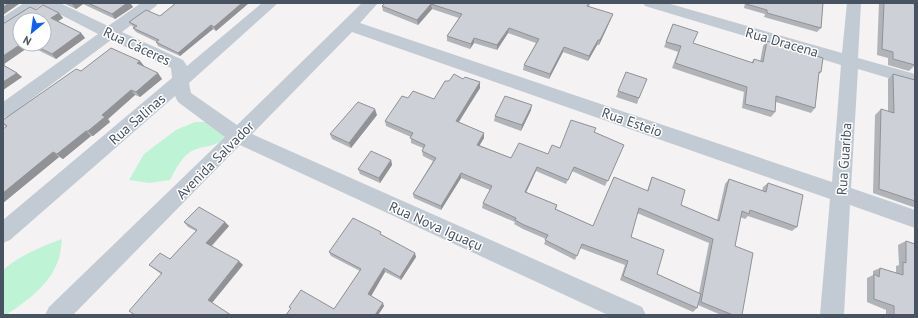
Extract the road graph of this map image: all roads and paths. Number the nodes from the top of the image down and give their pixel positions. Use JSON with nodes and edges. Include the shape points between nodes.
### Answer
{"nodes":[{"id":1,"x":35,"y":3,"type":"edge"},
{"id":2,"x":48,"y":3,"type":"edge"},
{"id":3,"x":151,"y":3,"type":"edge"},
{"id":4,"x":271,"y":3,"type":"edge"},
{"id":5,"x":371,"y":3,"type":"edge"},
{"id":6,"x":650,"y":3,"type":"edge"},
{"id":7,"x":854,"y":3,"type":"edge"},
{"id":8,"x":3,"y":24,"type":"edge"},
{"id":9,"x":349,"y":25,"type":"junction"},
{"id":10,"x":109,"y":33,"type":"junction"},
{"id":11,"x":850,"y":61,"type":"junction"},
{"id":12,"x":915,"y":80,"type":"edge"},
{"id":13,"x":180,"y":82,"type":"junction"},
{"id":14,"x":3,"y":111,"type":"edge"},
{"id":15,"x":238,"y":136,"type":"junction"},
{"id":16,"x":842,"y":193,"type":"junction"},
{"id":17,"x":915,"y":219,"type":"edge"},
{"id":18,"x":3,"y":233,"type":"edge"},
{"id":19,"x":66,"y":312,"type":"edge"},
{"id":20,"x":634,"y":315,"type":"edge"},
{"id":21,"x":832,"y":315,"type":"edge"}],
"edges":[{"from":1,"to":8,"type":"street"},
{"from":2,"to":10,"type":"street","name":"Rua Cáceres"},
{"from":3,"to":10,"type":"street"},
{"from":4,"to":13,"type":"street","name":"Rua Salinas"},
{"from":5,"to":9,"type":"street","name":"Avenida Salvador"},
{"from":6,"to":11,"type":"street","name":"Rua Dracena"},
{"from":7,"to":11,"type":"street","name":"Rua Guariba"},
{"from":9,"to":15,"type":"street","name":"Avenida Salvador"},
{"from":9,"to":16,"type":"street","name":"Rua Esteio"},
{"from":10,"to":13,"type":"street","name":"Rua Cáceres","via":[[177,64],[181,71]]},
{"from":10,"to":14,"type":"street"},
{"from":11,"to":12,"type":"street","name":"Rua Dracena"},
{"from":11,"to":16,"type":"street","name":"Rua Guariba"},
{"from":13,"to":15,"type":"street","name":"Rua Cáceres","via":[[180,90],[184,97]]},
{"from":13,"to":18,"type":"street","name":"Rua Salinas"},
{"from":15,"to":19,"type":"street","name":"Avenida Salvador"},
{"from":15,"to":20,"type":"street","name":"Rua Nova Iguaçu"},
{"from":16,"to":17,"type":"street","name":"Rua Esteio"},
{"from":16,"to":21,"type":"street","name":"Rua Guariba"}]}
